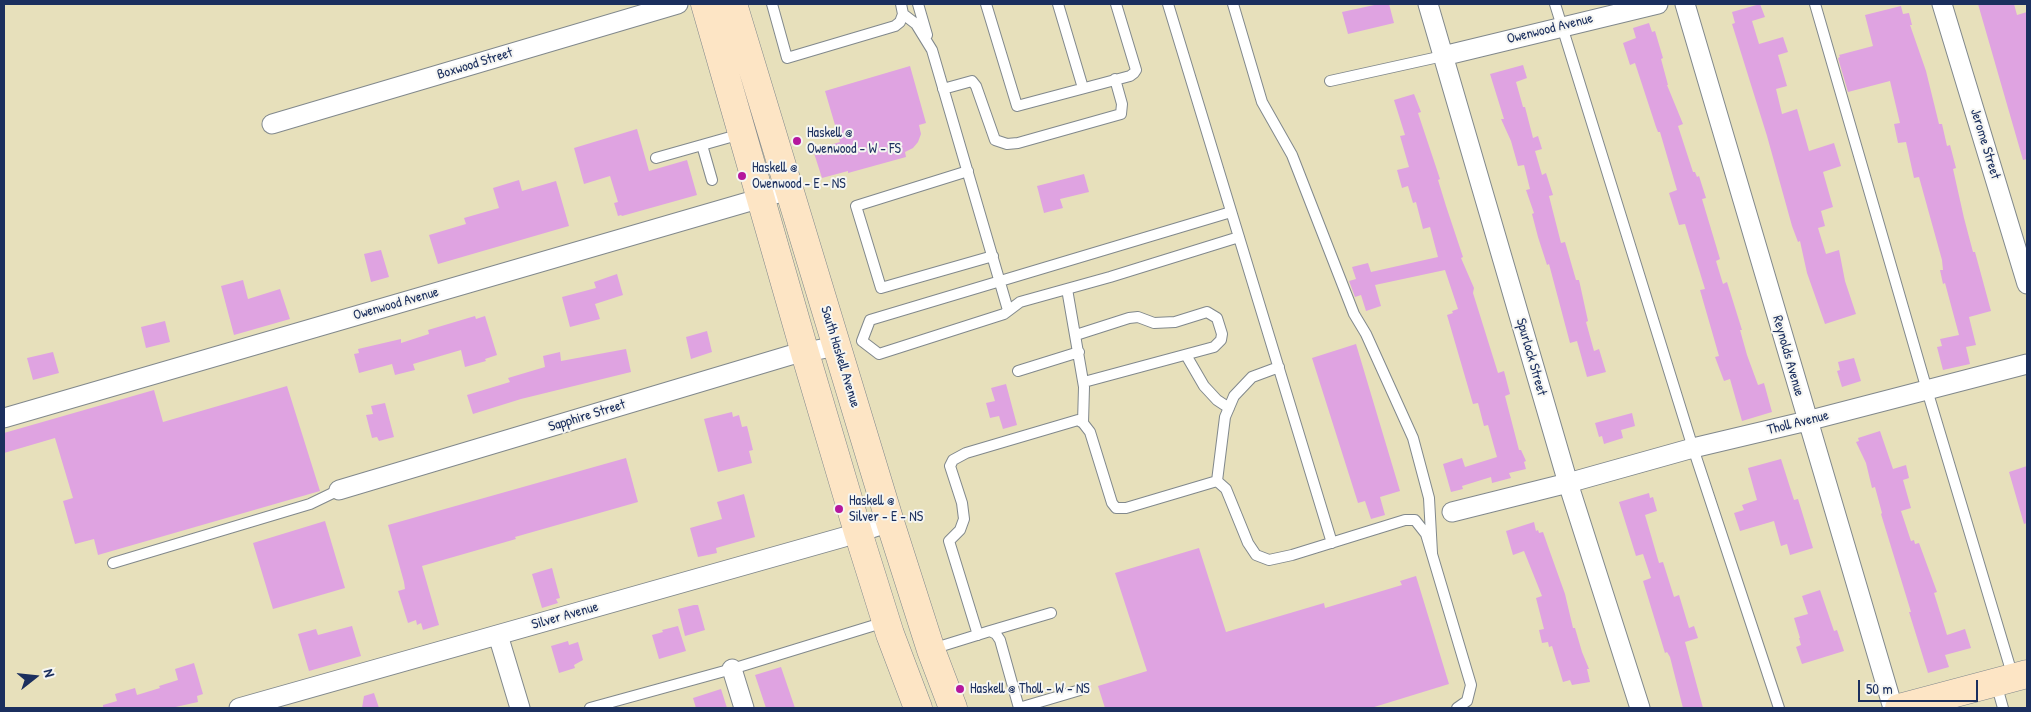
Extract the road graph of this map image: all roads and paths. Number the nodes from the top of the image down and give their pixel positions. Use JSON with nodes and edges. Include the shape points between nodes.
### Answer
{"nodes":[{"id":1,"x":678,"y":4,"type":"edge"},
{"id":2,"x":705,"y":4,"type":"edge"},
{"id":3,"x":733,"y":4,"type":"edge"},
{"id":4,"x":772,"y":4,"type":"edge"},
{"id":5,"x":918,"y":4,"type":"edge"},
{"id":6,"x":986,"y":4,"type":"edge"},
{"id":7,"x":1058,"y":4,"type":"edge"},
{"id":8,"x":1116,"y":4,"type":"edge"},
{"id":9,"x":1168,"y":4,"type":"edge"},
{"id":10,"x":1233,"y":4,"type":"edge"},
{"id":11,"x":1428,"y":4,"type":"edge"},
{"id":12,"x":1555,"y":4,"type":"edge"},
{"id":13,"x":1658,"y":4,"type":"edge"},
{"id":14,"x":1685,"y":4,"type":"edge"},
{"id":15,"x":1815,"y":4,"type":"edge"},
{"id":16,"x":1942,"y":4,"type":"edge"},
{"id":17,"x":902,"y":9,"type":"edge"},
{"id":18,"x":1562,"y":26,"type":"junction"},
{"id":19,"x":932,"y":50,"type":"junction"},
{"id":20,"x":1443,"y":56,"type":"junction"},
{"id":21,"x":1115,"y":79,"type":"junction"},
{"id":22,"x":1330,"y":81,"type":"dead end"},
{"id":23,"x":1083,"y":88,"type":"junction"},
{"id":24,"x":944,"y":89,"type":"junction"},
{"id":25,"x":272,"y":124,"type":"dead end"},
{"id":26,"x":742,"y":134,"type":"junction"},
{"id":27,"x":702,"y":145,"type":"junction"},
{"id":28,"x":656,"y":158,"type":"dead end"},
{"id":29,"x":968,"y":171,"type":"junction"},
{"id":30,"x":712,"y":180,"type":"dead end"},
{"id":31,"x":789,"y":190,"type":"junction"},
{"id":32,"x":760,"y":199,"type":"junction"},
{"id":33,"x":1231,"y":212,"type":"junction"},
{"id":34,"x":1239,"y":237,"type":"junction"},
{"id":35,"x":993,"y":256,"type":"junction"},
{"id":36,"x":1000,"y":281,"type":"junction"},
{"id":37,"x":2027,"y":284,"type":"edge"},
{"id":38,"x":1067,"y":288,"type":"junction"},
{"id":39,"x":1008,"y":310,"type":"junction"},
{"id":40,"x":1076,"y":335,"type":"junction"},
{"id":41,"x":849,"y":343,"type":"junction"},
{"id":42,"x":1079,"y":352,"type":"junction"},
{"id":43,"x":805,"y":353,"type":"junction"},
{"id":44,"x":1186,"y":355,"type":"junction"},
{"id":45,"x":2027,"y":364,"type":"edge"},
{"id":46,"x":1279,"y":367,"type":"junction"},
{"id":47,"x":1018,"y":371,"type":"dead end"},
{"id":48,"x":1084,"y":382,"type":"junction"},
{"id":49,"x":1927,"y":390,"type":"junction"},
{"id":50,"x":1229,"y":408,"type":"junction"},
{"id":51,"x":4,"y":418,"type":"edge"},
{"id":52,"x":1807,"y":422,"type":"junction"},
{"id":53,"x":1083,"y":423,"type":"junction"},
{"id":54,"x":1693,"y":448,"type":"junction"},
{"id":55,"x":1217,"y":481,"type":"junction"},
{"id":56,"x":1568,"y":483,"type":"junction"},
{"id":57,"x":339,"y":490,"type":"joint"},
{"id":58,"x":1452,"y":512,"type":"dead end"},
{"id":59,"x":890,"y":522,"type":"junction"},
{"id":60,"x":858,"y":532,"type":"junction"},
{"id":61,"x":1332,"y":543,"type":"junction"},
{"id":62,"x":1432,"y":553,"type":"junction"},
{"id":63,"x":113,"y":563,"type":"dead end"},
{"id":64,"x":1051,"y":613,"type":"dead end"},
{"id":65,"x":886,"y":622,"type":"junction"},
{"id":66,"x":990,"y":631,"type":"junction"},
{"id":67,"x":498,"y":635,"type":"junction"},
{"id":68,"x":978,"y":636,"type":"junction"},
{"id":69,"x":931,"y":650,"type":"junction"},
{"id":70,"x":898,"y":660,"type":"junction"},
{"id":71,"x":732,"y":669,"type":"junction"},
{"id":72,"x":2012,"y":678,"type":"edge"},
{"id":73,"x":1080,"y":690,"type":"dead end"},
{"id":74,"x":268,"y":704,"type":"edge"},
{"id":75,"x":239,"y":708,"type":"edge"},
{"id":76,"x":520,"y":708,"type":"edge"},
{"id":77,"x":590,"y":708,"type":"edge"},
{"id":78,"x":744,"y":708,"type":"edge"},
{"id":79,"x":918,"y":708,"type":"edge"},
{"id":80,"x":953,"y":708,"type":"edge"},
{"id":81,"x":1019,"y":708,"type":"edge"},
{"id":82,"x":1457,"y":708,"type":"edge"},
{"id":83,"x":1640,"y":708,"type":"edge"},
{"id":84,"x":1779,"y":708,"type":"edge"},
{"id":85,"x":1893,"y":708,"type":"edge"},
{"id":86,"x":1899,"y":708,"type":"edge"},
{"id":87,"x":2003,"y":708,"type":"edge"}],
"edges":[{"from":1,"to":25,"type":"street","name":"Boxwood Street"},
{"from":2,"to":26,"type":"main road"},
{"from":3,"to":31,"type":"main road","name":"South Haskell Avenue"},
{"from":4,"to":17,"type":"lane","via":[[787,58],[894,26],[900,22]]},
{"from":5,"to":19,"type":"lane"},
{"from":6,"to":23,"type":"lane","via":[[1017,106]]},
{"from":7,"to":23,"type":"lane"},
{"from":8,"to":21,"type":"lane","via":[[1136,70],[1130,76]]},
{"from":9,"to":33,"type":"lane"},
{"from":10,"to":62,"type":"lane","via":[[1262,102],[1292,155],[1354,314],[1413,438],[1429,498]]},
{"from":11,"to":20,"type":"street","name":"Spurlock Street"},
{"from":12,"to":18,"type":"lane"},
{"from":13,"to":18,"type":"street","name":"Owenwood Avenue"},
{"from":14,"to":52,"type":"street","name":"Reynolds Avenue"},
{"from":15,"to":49,"type":"lane"},
{"from":16,"to":37,"type":"street","name":"Jerome Street"},
{"from":17,"to":19,"type":"lane"},
{"from":18,"to":20,"type":"street","name":"Owenwood Avenue"},
{"from":18,"to":54,"type":"lane"},
{"from":19,"to":24,"type":"lane"},
{"from":20,"to":22,"type":"lane"},
{"from":20,"to":56,"type":"street","name":"Spurlock Street"},
{"from":21,"to":23,"type":"lane"},
{"from":21,"to":24,"type":"lane","via":[[1122,104],[1120,114],[1006,144],[995,140],[972,82]]},
{"from":24,"to":29,"type":"lane"},
{"from":26,"to":27,"type":"lane"},
{"from":26,"to":32,"type":"main road"},
{"from":27,"to":28,"type":"lane"},
{"from":27,"to":30,"type":"lane"},
{"from":29,"to":35,"type":"lane"},
{"from":29,"to":35,"type":"lane","via":[[856,206],[882,288]]},
{"from":31,"to":32,"type":"street","name":"Owenwood Avenue"},
{"from":31,"to":41,"type":"main road","name":"South Haskell Avenue"},
{"from":32,"to":43,"type":"main road"},
{"from":32,"to":51,"type":"street","name":"Owenwood Avenue"},
{"from":33,"to":34,"type":"lane"},
{"from":33,"to":36,"type":"lane"},
{"from":34,"to":38,"type":"lane"},
{"from":34,"to":46,"type":"lane"},
{"from":35,"to":36,"type":"lane"},
{"from":36,"to":39,"type":"lane"},
{"from":36,"to":41,"type":"lane","via":[[870,320]]},
{"from":38,"to":39,"type":"lane","via":[[1020,302]]},
{"from":38,"to":40,"type":"lane"},
{"from":39,"to":41,"type":"lane","via":[[879,354]]},
{"from":40,"to":42,"type":"lane"},
{"from":40,"to":44,"type":"lane","via":[[1129,318],[1162,323],[1212,313],[1222,334],[1219,343]]},
{"from":41,"to":43,"type":"street","name":"Sapphire Street"},
{"from":41,"to":59,"type":"main road","name":"South Haskell Avenue"},
{"from":42,"to":47,"type":"lane"},
{"from":42,"to":48,"type":"lane"},
{"from":43,"to":57,"type":"street","name":"Sapphire Street"},
{"from":43,"to":60,"type":"main road"},
{"from":44,"to":48,"type":"lane"},
{"from":44,"to":50,"type":"lane","via":[[1204,386],[1216,400]]},
{"from":45,"to":49,"type":"street","name":"Tholl Avenue"},
{"from":46,"to":50,"type":"lane","via":[[1252,378],[1234,396]]},
{"from":46,"to":61,"type":"lane"},
{"from":48,"to":53,"type":"lane"},
{"from":49,"to":52,"type":"street","name":"Tholl Avenue"},
{"from":49,"to":72,"type":"lane"},
{"from":50,"to":55,"type":"lane"},
{"from":52,"to":54,"type":"street","name":"Tholl Avenue"},
{"from":52,"to":85,"type":"street","name":"Reynolds Avenue"},
{"from":53,"to":55,"type":"lane","via":[[1090,432],[1116,508],[1126,508]]},
{"from":53,"to":68,"type":"lane","via":[[1078,420],[952,460],[950,466],[964,520],[960,530],[949,541]]},
{"from":54,"to":56,"type":"street","name":"Tholl Avenue"},
{"from":54,"to":84,"type":"lane"},
{"from":55,"to":61,"type":"lane","via":[[1226,489],[1248,544],[1256,555],[1268,560]]},
{"from":56,"to":58,"type":"street","name":"Tholl Avenue"},
{"from":56,"to":83,"type":"street","name":"Spurlock Street"},
{"from":57,"to":63,"type":"lane","via":[[310,504]]},
{"from":59,"to":60,"type":"street","name":"Silver Avenue"},
{"from":59,"to":69,"type":"main road","name":"South Haskell Avenue"},
{"from":60,"to":65,"type":"main road"},
{"from":60,"to":67,"type":"street","name":"Silver Avenue"},
{"from":61,"to":62,"type":"lane","via":[[1405,520],[1416,520],[1426,534]]},
{"from":62,"to":82,"type":"lane","via":[[1471,685],[1467,701]]},
{"from":64,"to":66,"type":"lane"},
{"from":65,"to":70,"type":"main road"},
{"from":65,"to":71,"type":"lane"},
{"from":66,"to":68,"type":"lane"},
{"from":66,"to":81,"type":"lane","via":[[1000,640]]},
{"from":67,"to":74,"type":"street","name":"Silver Avenue"},
{"from":67,"to":76,"type":"street"},
{"from":68,"to":69,"type":"lane"},
{"from":69,"to":70,"type":"main road"},
{"from":69,"to":80,"type":"main road","name":"South Haskell Avenue"},
{"from":70,"to":79,"type":"main road"},
{"from":71,"to":77,"type":"lane"},
{"from":71,"to":78,"type":"street"},
{"from":72,"to":86,"type":"main road","via":[[1959,696]]},
{"from":72,"to":87,"type":"lane"},
{"from":73,"to":81,"type":"lane"},
{"from":74,"to":75,"type":"street","name":"Silver Avenue"}]}
